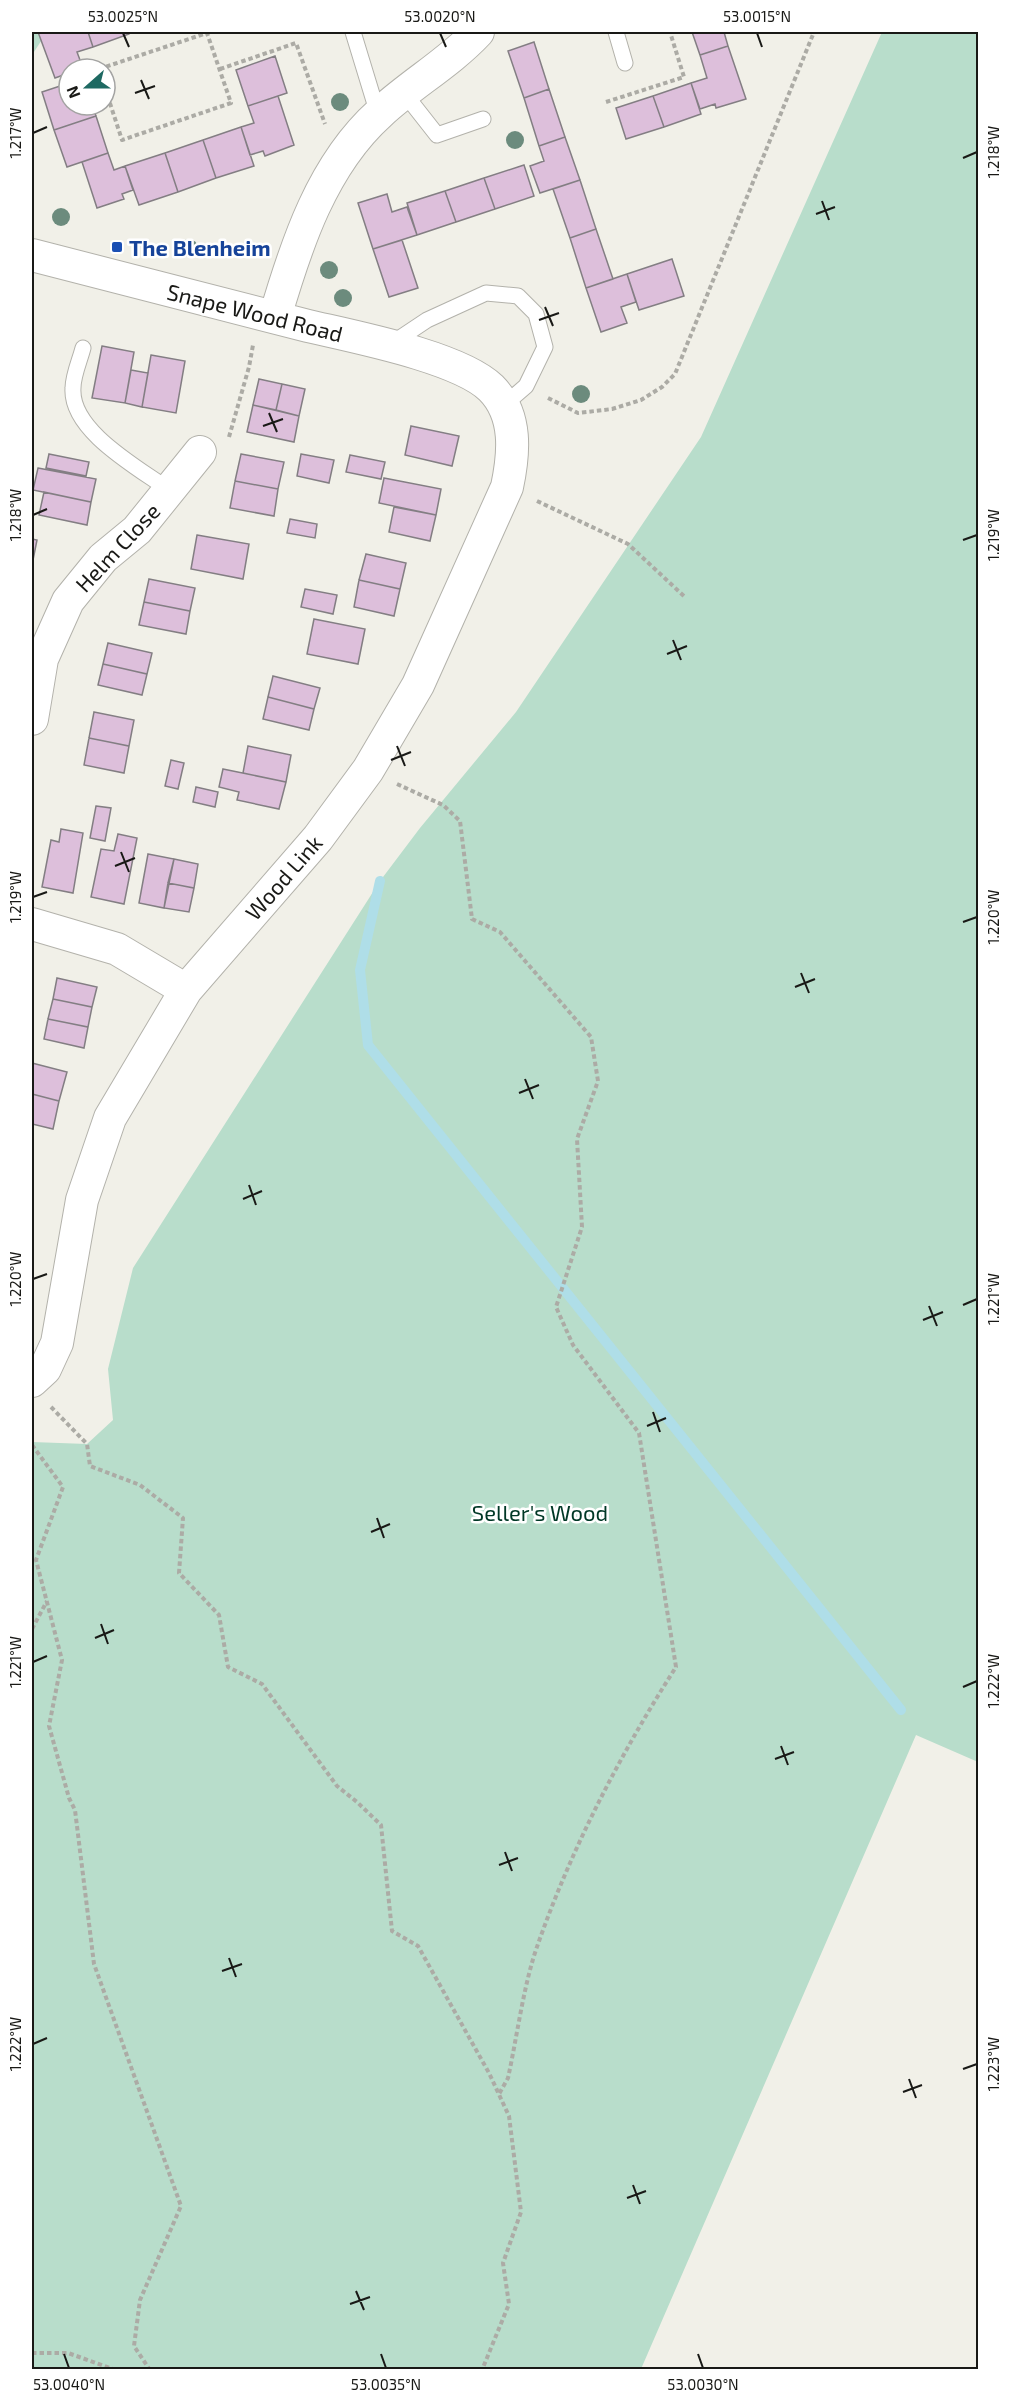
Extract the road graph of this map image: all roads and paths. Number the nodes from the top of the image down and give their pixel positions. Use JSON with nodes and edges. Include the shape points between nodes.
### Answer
{"nodes":[{"id":1,"x":353,"y":32,"type":"edge"},
{"id":2,"x":478,"y":32,"type":"edge"},
{"id":3,"x":616,"y":32,"type":"edge"},
{"id":4,"x":670,"y":32,"type":"edge"},
{"id":5,"x":814,"y":32,"type":"edge"},
{"id":6,"x":117,"y":63,"type":"edge"},
{"id":7,"x":625,"y":63,"type":"dead end"},
{"id":8,"x":220,"y":69,"type":"junction"},
{"id":9,"x":404,"y":93,"type":"junction"},
{"id":10,"x":606,"y":102,"type":"dead end"},
{"id":11,"x":378,"y":114,"type":"junction"},
{"id":12,"x":114,"y":117,"type":"edge"},
{"id":13,"x":483,"y":119,"type":"dead end"},
{"id":14,"x":346,"y":152,"type":"junction"},
{"id":15,"x":32,"y":255,"type":"edge"},
{"id":16,"x":266,"y":315,"type":"junction"},
{"id":17,"x":388,"y":346,"type":"junction"},
{"id":18,"x":83,"y":348,"type":"dead end"},
{"id":19,"x":476,"y":376,"type":"joint"},
{"id":20,"x":515,"y":396,"type":"junction"},
{"id":21,"x":200,"y":452,"type":"joint"},
{"id":22,"x":507,"y":487,"type":"junction"},
{"id":23,"x":169,"y":490,"type":"junction"},
{"id":24,"x":686,"y":598,"type":"dead end"},
{"id":25,"x":32,"y":719,"type":"edge"},
{"id":26,"x":368,"y":770,"type":"junction"},
{"id":27,"x":32,"y":924,"type":"edge"},
{"id":28,"x":186,"y":990,"type":"junction"},
{"id":29,"x":39,"y":1392,"type":"edge"},
{"id":30,"x":32,"y":1445,"type":"edge"},
{"id":31,"x":47,"y":1601,"type":"junction"},
{"id":32,"x":32,"y":1629,"type":"edge"},
{"id":33,"x":499,"y":2094,"type":"junction"},
{"id":34,"x":32,"y":2353,"type":"edge"},
{"id":35,"x":116,"y":2370,"type":"edge"},
{"id":36,"x":150,"y":2370,"type":"edge"},
{"id":37,"x":482,"y":2370,"type":"edge"}],
"edges":[{"from":1,"to":11,"type":"lane"},
{"from":2,"to":9,"type":"street"},
{"from":3,"to":7,"type":"lane"},
{"from":4,"to":10,"type":"path","via":[[684,77]]},
{"from":5,"to":20,"type":"path","via":[[675,374],[641,400],[612,409],[578,413]]},
{"from":6,"to":8,"type":"path","via":[[207,33]]},
{"from":8,"to":12,"type":"path","via":[[231,103],[122,140]]},
{"from":8,"to":14,"type":"path","via":[[296,43],[330,140]]},
{"from":9,"to":11,"type":"street"},
{"from":9,"to":13,"type":"lane","via":[[437,135]]},
{"from":11,"to":14,"type":"street"},
{"from":14,"to":16,"type":"street","via":[[319,195]]},
{"from":15,"to":16,"type":"street","name":"Snape Wood Road"},
{"from":16,"to":17,"type":"street","name":"Snape Wood Road"},
{"from":16,"to":21,"type":"path","via":[[226,450]]},
{"from":17,"to":19,"type":"street","name":"Snape Wood Road","via":[[456,366]]},
{"from":17,"to":20,"type":"lane","via":[[428,320],[486,293],[518,296],[536,314],[545,347]]},
{"from":18,"to":23,"type":"lane","via":[[72,389],[80,418],[91,432]]},
{"from":19,"to":20,"type":"street","name":"Wood Link","via":[[492,389]]},
{"from":20,"to":22,"type":"street","name":"Wood Link"},
{"from":21,"to":23,"type":"street","name":"Helm Close"},
{"from":22,"to":24,"type":"path","via":[[628,544]]},
{"from":22,"to":26,"type":"street","name":"Wood Link","via":[[418,685]]},
{"from":23,"to":25,"type":"street","name":"Helm Close","via":[[137,530],[103,558],[69,601],[42,659]]},
{"from":26,"to":28,"type":"street","name":"Wood Link","via":[[318,838]]},
{"from":26,"to":33,"type":"path","via":[[443,805],[460,821],[472,919],[500,932],[591,1037],[598,1082],[577,1139],[582,1227],[556,1307],[573,1346],[639,1433],[676,1667],[638,1727],[578,1848],[537,1946],[508,2078]]},
{"from":27,"to":28,"type":"street","via":[[117,949]]},
{"from":28,"to":29,"type":"street","name":"Wood Link","via":[[110,1118],[82,1200],[57,1343]]},
{"from":29,"to":33,"type":"path","via":[[87,1444],[90,1466],[140,1485],[183,1518],[179,1573],[219,1616],[228,1667],[262,1684],[337,1786],[381,1825],[392,1930],[418,1946]]},
{"from":30,"to":31,"type":"path","via":[[63,1487],[36,1560]]},
{"from":31,"to":32,"type":"path"},
{"from":31,"to":36,"type":"path","via":[[62,1660],[49,1726],[75,1810],[94,1964],[181,2206],[140,2300],[134,2346]]},
{"from":33,"to":37,"type":"path","via":[[509,2116],[521,2212],[503,2263],[509,2304]]},
{"from":34,"to":35,"type":"path","via":[[68,2353]]}]}
